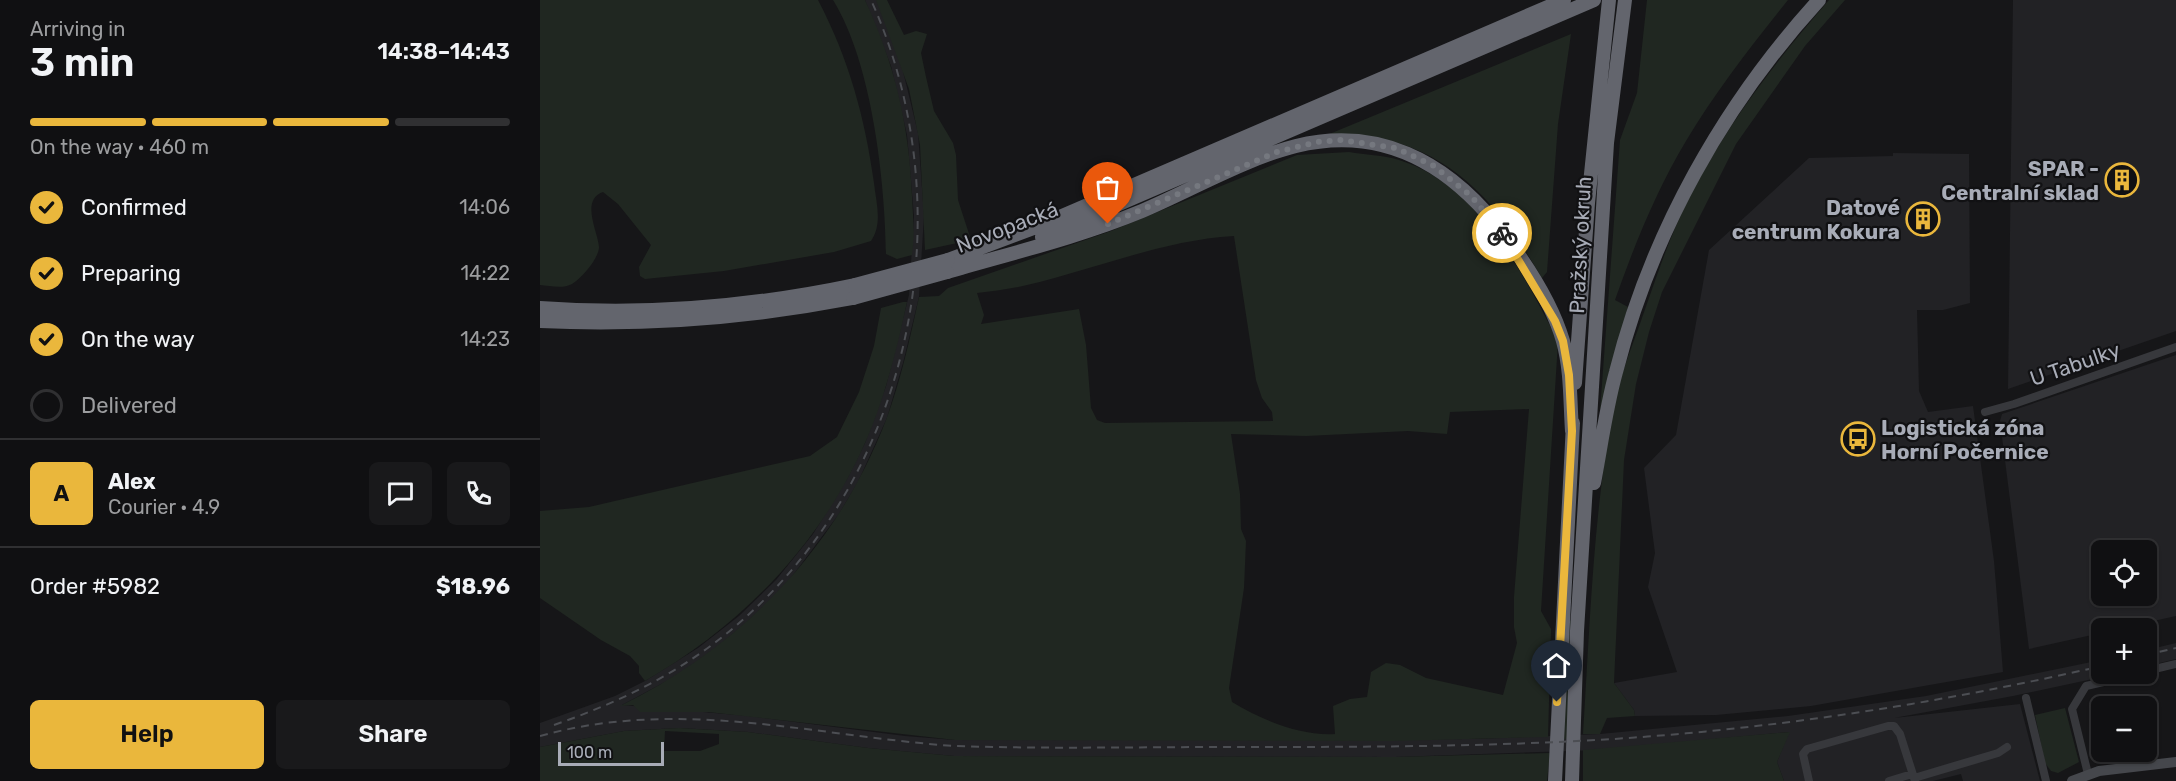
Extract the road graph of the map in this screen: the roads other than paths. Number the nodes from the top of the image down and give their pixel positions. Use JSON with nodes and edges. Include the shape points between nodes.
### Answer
{"nodes":[{"id":1,"x":1594,"y":0,"type":"edge"},
{"id":2,"x":1609,"y":0,"type":"edge"},
{"id":3,"x":1625,"y":0,"type":"edge"},
{"id":4,"x":1819,"y":0,"type":"edge"},
{"id":5,"x":1569,"y":4,"type":"edge"},
{"id":6,"x":948,"y":266,"type":"junction"},
{"id":7,"x":854,"y":292,"type":"junction"},
{"id":8,"x":540,"y":308,"type":"edge"},
{"id":9,"x":540,"y":321,"type":"edge"},
{"id":10,"x":2176,"y":347,"type":"edge"},
{"id":11,"x":1985,"y":412,"type":"dead end"},
{"id":12,"x":1572,"y":431,"type":"junction"},
{"id":13,"x":1582,"y":566,"type":"junction"},
{"id":14,"x":2176,"y":664,"type":"edge"},
{"id":15,"x":2157,"y":668,"type":"edge"},
{"id":16,"x":2095,"y":684,"type":"edge"},
{"id":17,"x":2026,"y":698,"type":"dead end"},
{"id":18,"x":2007,"y":747,"type":"dead end"},
{"id":19,"x":2176,"y":762,"type":"edge"},
{"id":20,"x":2088,"y":774,"type":"junction"},
{"id":21,"x":1914,"y":778,"type":"edge"},
{"id":22,"x":1555,"y":781,"type":"edge"},
{"id":23,"x":1572,"y":781,"type":"edge"},
{"id":24,"x":1809,"y":781,"type":"edge"},
{"id":25,"x":1889,"y":781,"type":"edge"},
{"id":26,"x":2046,"y":781,"type":"edge"},
{"id":27,"x":2072,"y":781,"type":"edge"}],
"edges":[{"from":1,"to":5,"type":"highway","name":"Novopacká"},
{"from":2,"to":12,"type":"highway","name":"Pražský okruh","via":[[1588,203]]},
{"from":3,"to":13,"type":"highway","name":"Pražský okruh","via":[[1607,143]]},
{"from":4,"to":13,"type":"highway","via":[[1772,56],[1720,129],[1657,251],[1613,381]]},
{"from":5,"to":6,"type":"highway","name":"Novopacká","via":[[1042,237]]},
{"from":6,"to":7,"type":"highway","name":"Novopacká","bridge":true},
{"from":6,"to":12,"type":"highway","via":[[1108,224],[1296,146],[1340,140],[1396,148],[1434,166],[1471,196],[1524,266],[1563,341]]},
{"from":7,"to":8,"type":"highway","name":"Novopacká","via":[[690,310]]},
{"from":7,"to":9,"type":"highway","name":"Novopacká","via":[[723,319]]},
{"from":10,"to":11,"type":"street","name":"U Tabulky"},
{"from":12,"to":22,"type":"highway","name":"Pražský okruh"},
{"from":13,"to":23,"type":"highway","name":"Pražský okruh"},
{"from":14,"to":15,"type":"street"},
{"from":16,"to":20,"type":"street","via":[[2086,686],[2072,709]]},
{"from":17,"to":26,"type":"street"},
{"from":18,"to":21,"type":"street"},
{"from":19,"to":20,"type":"main road"},
{"from":20,"to":27,"type":"main road"},
{"from":21,"to":24,"type":"street","via":[[1900,734],[1894,726],[1888,726],[1807,749],[1803,763]]},
{"from":21,"to":25,"type":"street"}]}
